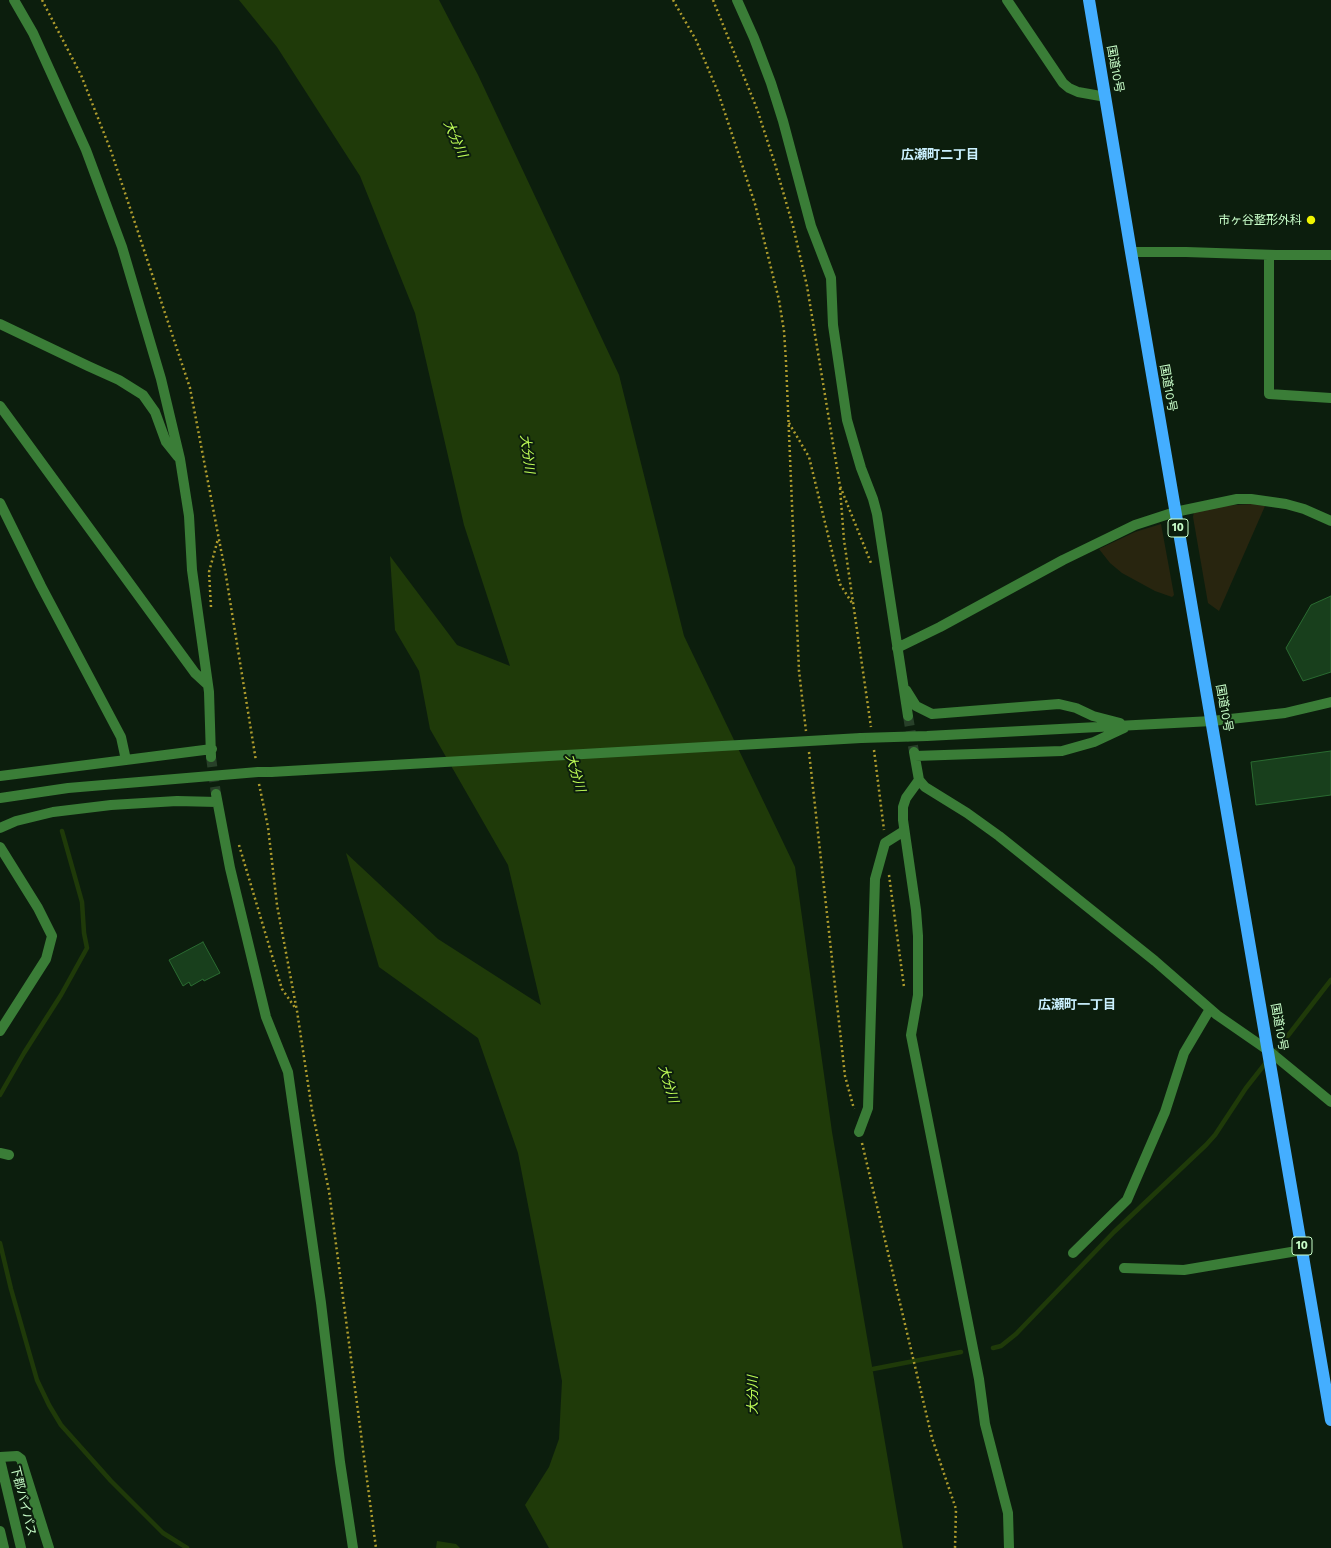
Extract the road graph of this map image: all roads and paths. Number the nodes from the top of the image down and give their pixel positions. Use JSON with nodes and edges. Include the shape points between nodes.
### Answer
{"nodes":[{"id":1,"x":14,"y":0,"type":"edge"},
{"id":2,"x":673,"y":0,"type":"edge"},
{"id":3,"x":713,"y":0,"type":"edge"},
{"id":4,"x":737,"y":0,"type":"edge"},
{"id":5,"x":1007,"y":0,"type":"edge"},
{"id":6,"x":1089,"y":0,"type":"edge"},
{"id":7,"x":1106,"y":97,"type":"junction"},
{"id":8,"x":1131,"y":252,"type":"junction"},
{"id":9,"x":1268,"y":254,"type":"junction"},
{"id":10,"x":1331,"y":255,"type":"edge"},
{"id":11,"x":0,"y":324,"type":"edge"},
{"id":12,"x":1331,"y":398,"type":"edge"},
{"id":13,"x":0,"y":406,"type":"edge"},
{"id":14,"x":788,"y":422,"type":"junction"},
{"id":15,"x":180,"y":459,"type":"junction"},
{"id":16,"x":840,"y":486,"type":"junction"},
{"id":17,"x":0,"y":502,"type":"edge"},
{"id":18,"x":1175,"y":512,"type":"junction"},
{"id":19,"x":1331,"y":521,"type":"edge"},
{"id":20,"x":218,"y":537,"type":"dead end"},
{"id":21,"x":871,"y":563,"type":"dead end"},
{"id":22,"x":853,"y":605,"type":"junction"},
{"id":23,"x":211,"y":610,"type":"dead end"},
{"id":24,"x":898,"y":648,"type":"junction"},
{"id":25,"x":904,"y":683,"type":"junction"},
{"id":26,"x":208,"y":685,"type":"junction"},
{"id":27,"x":1331,"y":702,"type":"edge"},
{"id":28,"x":908,"y":716,"type":"tunnel mouth"},
{"id":29,"x":1212,"y":721,"type":"junction"},
{"id":30,"x":1129,"y":725,"type":"junction"},
{"id":31,"x":807,"y":735,"type":"dead end"},
{"id":32,"x":873,"y":738,"type":"junction"},
{"id":33,"x":808,"y":750,"type":"dead end"},
{"id":34,"x":126,"y":760,"type":"junction"},
{"id":35,"x":0,"y":776,"type":"edge"},
{"id":36,"x":919,"y":780,"type":"junction"},
{"id":37,"x":0,"y":798,"type":"edge"},
{"id":38,"x":0,"y":828,"type":"edge"},
{"id":39,"x":904,"y":831,"type":"junction"},
{"id":40,"x":237,"y":841,"type":"dead end"},
{"id":41,"x":885,"y":843,"type":"junction"},
{"id":42,"x":0,"y":847,"type":"edge"},
{"id":43,"x":889,"y":874,"type":"dead end"},
{"id":44,"x":905,"y":989,"type":"dead end"},
{"id":45,"x":1210,"y":1009,"type":"junction"},
{"id":46,"x":297,"y":1011,"type":"dead end"},
{"id":47,"x":0,"y":1031,"type":"edge"},
{"id":48,"x":1272,"y":1055,"type":"junction"},
{"id":49,"x":1331,"y":1102,"type":"edge"},
{"id":50,"x":854,"y":1111,"type":"dead end"},
{"id":51,"x":859,"y":1132,"type":"joint"},
{"id":52,"x":1303,"y":1250,"type":"junction"},
{"id":53,"x":1073,"y":1253,"type":"dead end"},
{"id":54,"x":1124,"y":1268,"type":"dead end"},
{"id":55,"x":1331,"y":1420,"type":"edge"},
{"id":56,"x":0,"y":1458,"type":"edge"},
{"id":57,"x":0,"y":1531,"type":"edge"},
{"id":58,"x":4,"y":1548,"type":"edge"},
{"id":59,"x":21,"y":1548,"type":"edge"},
{"id":60,"x":49,"y":1548,"type":"edge"},
{"id":61,"x":353,"y":1548,"type":"edge"},
{"id":62,"x":955,"y":1548,"type":"edge"},
{"id":63,"x":1009,"y":1548,"type":"edge"}],
"edges":[{"from":1,"to":15,"type":"street","via":[[33,33],[86,150],[122,247],[161,379]]},
{"from":2,"to":14,"type":"path","via":[[696,40],[718,92],[755,204],[779,300],[784,331]]},
{"from":3,"to":16,"type":"path","via":[[757,109],[793,226],[807,286]]},
{"from":4,"to":24,"type":"street","via":[[771,83],[811,226],[831,278],[833,324],[847,420],[873,499]]},
{"from":5,"to":7,"type":"street","via":[[1063,83],[1078,92]]},
{"from":6,"to":7,"type":"highway","name":"国道10号","number":"10"},
{"from":7,"to":8,"type":"highway","name":"国道10号","number":"10"},
{"from":8,"to":9,"type":"street"},
{"from":8,"to":18,"type":"highway","name":"国道10号","number":"10"},
{"from":9,"to":10,"type":"street"},
{"from":9,"to":12,"type":"street","via":[[1269,394]]},
{"from":11,"to":15,"type":"street","via":[[119,380],[143,395],[155,412],[166,442]]},
{"from":13,"to":26,"type":"street","via":[[195,674]]},
{"from":14,"to":22,"type":"path","via":[[809,457],[840,584]]},
{"from":14,"to":31,"type":"path","via":[[800,671]]},
{"from":15,"to":26,"type":"street"},
{"from":16,"to":21,"type":"path"},
{"from":16,"to":22,"type":"path"},
{"from":17,"to":34,"type":"street","via":[[41,586],[121,737]]},
{"from":18,"to":19,"type":"street","via":[[1237,499],[1262,499],[1304,509]]},
{"from":18,"to":24,"type":"street","via":[[1135,525],[1062,560]]},
{"from":18,"to":29,"type":"highway","name":"国道10号","number":"10"},
{"from":20,"to":23,"type":"path","via":[[209,572]]},
{"from":22,"to":32,"type":"path"},
{"from":24,"to":25,"type":"street"},
{"from":25,"to":28,"type":"street"},
{"from":25,"to":30,"type":"street","via":[[916,706],[932,714],[1059,704]]},
{"from":26,"to":34,"type":"street","via":[[212,753]]},
{"from":27,"to":29,"type":"street","via":[[1285,713]]},
{"from":29,"to":30,"type":"street"},
{"from":29,"to":48,"type":"highway","name":"国道10号","number":"10"},
{"from":30,"to":32,"type":"street"},
{"from":30,"to":36,"type":"street","via":[[1094,742],[1062,751],[915,754]]},
{"from":32,"to":37,"type":"street","bridge":true,"via":[[258,772],[68,788]]},
{"from":32,"to":41,"type":"path"},
{"from":33,"to":50,"type":"path","via":[[845,1076]]},
{"from":34,"to":35,"type":"street"},
{"from":36,"to":39,"type":"street","via":[[902,807]]},
{"from":36,"to":45,"type":"street","via":[[925,787],[998,836],[1155,961]]},
{"from":38,"to":61,"type":"street","via":[[16,820],[53,812],[111,804],[217,798],[230,868],[266,1017],[288,1072]]},
{"from":39,"to":41,"type":"street"},
{"from":39,"to":63,"type":"street","via":[[916,910],[918,944],[918,995],[911,1035],[979,1379],[985,1424],[1008,1513]]},
{"from":40,"to":46,"type":"path","via":[[282,989]]},
{"from":41,"to":51,"type":"street","via":[[874,879],[868,1108]]},
{"from":42,"to":47,"type":"street","via":[[38,908],[52,936],[46,959]]},
{"from":43,"to":44,"type":"path"},
{"from":45,"to":48,"type":"street"},
{"from":45,"to":53,"type":"street","via":[[1184,1053],[1165,1112],[1127,1200]]},
{"from":48,"to":49,"type":"street"},
{"from":48,"to":52,"type":"highway","name":"国道10号","number":"10","via":[[1272,1072]]},
{"from":51,"to":62,"type":"path","via":[[932,1438],[956,1509]]},
{"from":52,"to":54,"type":"street","via":[[1184,1270]]},
{"from":52,"to":55,"type":"highway","name":"国道10号","number":"10"},
{"from":56,"to":59,"type":"street","name":"下郡バイパス"},
{"from":56,"to":60,"type":"street","via":[[17,1456],[22,1459]]},
{"from":57,"to":58,"type":"street"}]}
